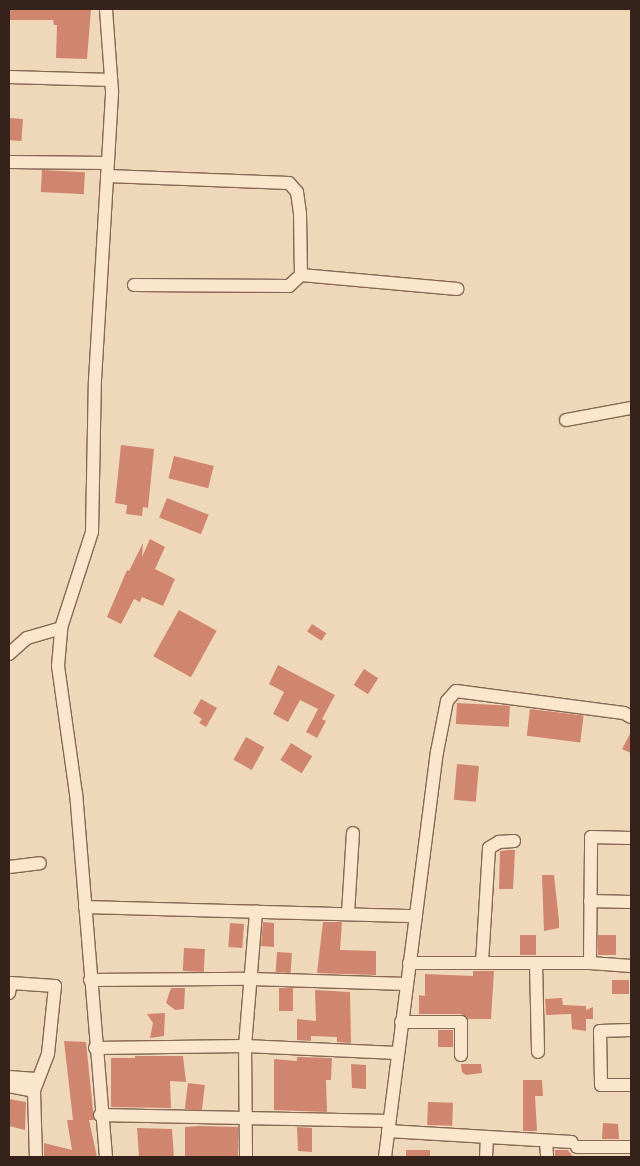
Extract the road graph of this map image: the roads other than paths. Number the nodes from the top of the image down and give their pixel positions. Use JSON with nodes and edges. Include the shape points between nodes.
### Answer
{"nodes":[{"id":1,"x":106,"y":9,"type":"edge"},
{"id":2,"x":9,"y":77,"type":"edge"},
{"id":3,"x":111,"y":80,"type":"junction"},
{"id":4,"x":9,"y":162,"type":"edge"},
{"id":5,"x":108,"y":163,"type":"junction"},
{"id":6,"x":107,"y":176,"type":"junction"},
{"id":7,"x":302,"y":275,"type":"junction"},
{"id":8,"x":134,"y":285,"type":"dead end"},
{"id":9,"x":457,"y":288,"type":"dead end"},
{"id":10,"x":631,"y":408,"type":"edge"},
{"id":11,"x":566,"y":420,"type":"dead end"},
{"id":12,"x":61,"y":628,"type":"junction"},
{"id":13,"x":9,"y":654,"type":"edge"},
{"id":14,"x":631,"y":717,"type":"edge"},
{"id":15,"x":352,"y":833,"type":"dead end"},
{"id":16,"x":631,"y":838,"type":"edge"},
{"id":17,"x":514,"y":841,"type":"dead end"},
{"id":18,"x":40,"y":864,"type":"dead end"},
{"id":19,"x":9,"y":867,"type":"edge"},
{"id":20,"x":590,"y":901,"type":"junction"},
{"id":21,"x":631,"y":902,"type":"edge"},
{"id":22,"x":85,"y":907,"type":"junction"},
{"id":23,"x":256,"y":911,"type":"junction"},
{"id":24,"x":348,"y":914,"type":"junction"},
{"id":25,"x":416,"y":916,"type":"junction"},
{"id":26,"x":482,"y":963,"type":"junction"},
{"id":27,"x":536,"y":963,"type":"junction"},
{"id":28,"x":590,"y":963,"type":"junction"},
{"id":29,"x":409,"y":964,"type":"junction"},
{"id":30,"x":631,"y":966,"type":"edge"},
{"id":31,"x":252,"y":979,"type":"junction"},
{"id":32,"x":90,"y":980,"type":"junction"},
{"id":33,"x":406,"y":984,"type":"junction"},
{"id":34,"x":9,"y":993,"type":"edge"},
{"id":35,"x":400,"y":1022,"type":"junction"},
{"id":36,"x":631,"y":1030,"type":"edge"},
{"id":37,"x":245,"y":1046,"type":"junction"},
{"id":38,"x":95,"y":1048,"type":"junction"},
{"id":39,"x":538,"y":1052,"type":"dead end"},
{"id":40,"x":397,"y":1053,"type":"junction"},
{"id":41,"x":461,"y":1055,"type":"dead end"},
{"id":42,"x":9,"y":1077,"type":"edge"},
{"id":43,"x":35,"y":1085,"type":"junction"},
{"id":44,"x":631,"y":1085,"type":"edge"},
{"id":45,"x":9,"y":1086,"type":"edge"},
{"id":46,"x":100,"y":1115,"type":"junction"},
{"id":47,"x":247,"y":1118,"type":"junction"},
{"id":48,"x":388,"y":1126,"type":"junction"},
{"id":49,"x":487,"y":1137,"type":"junction"},
{"id":50,"x":546,"y":1141,"type":"junction"},
{"id":51,"x":631,"y":1147,"type":"edge"},
{"id":52,"x":36,"y":1157,"type":"edge"},
{"id":53,"x":106,"y":1157,"type":"edge"},
{"id":54,"x":246,"y":1157,"type":"edge"},
{"id":55,"x":385,"y":1157,"type":"edge"},
{"id":56,"x":486,"y":1157,"type":"edge"},
{"id":57,"x":547,"y":1157,"type":"edge"}],
"edges":[{"from":1,"to":3,"type":"street"},
{"from":2,"to":3,"type":"street"},
{"from":3,"to":5,"type":"street"},
{"from":4,"to":5,"type":"street"},
{"from":5,"to":6,"type":"street"},
{"from":6,"to":7,"type":"street","via":[[289,183],[297,192],[300,213]]},
{"from":6,"to":12,"type":"street","via":[[95,380],[92,532]]},
{"from":7,"to":8,"type":"street","via":[[289,286]]},
{"from":7,"to":9,"type":"street"},
{"from":10,"to":11,"type":"street"},
{"from":12,"to":13,"type":"street","via":[[26,638]]},
{"from":12,"to":22,"type":"street","via":[[58,666],[76,794]]},
{"from":14,"to":25,"type":"street","via":[[624,713],[456,691],[447,701],[443,718]]},
{"from":15,"to":24,"type":"street"},
{"from":16,"to":20,"type":"street","via":[[591,837]]},
{"from":17,"to":26,"type":"street","via":[[499,842],[489,848]]},
{"from":18,"to":19,"type":"street"},
{"from":20,"to":21,"type":"street"},
{"from":20,"to":28,"type":"street"},
{"from":22,"to":23,"type":"street"},
{"from":22,"to":32,"type":"street"},
{"from":23,"to":24,"type":"street"},
{"from":23,"to":31,"type":"street"},
{"from":24,"to":25,"type":"street"},
{"from":25,"to":29,"type":"street"},
{"from":26,"to":27,"type":"street"},
{"from":26,"to":29,"type":"street"},
{"from":27,"to":28,"type":"street"},
{"from":27,"to":39,"type":"street"},
{"from":28,"to":30,"type":"street"},
{"from":29,"to":33,"type":"street"},
{"from":31,"to":32,"type":"street"},
{"from":31,"to":33,"type":"street"},
{"from":31,"to":37,"type":"street"},
{"from":32,"to":38,"type":"street"},
{"from":33,"to":35,"type":"street"},
{"from":34,"to":43,"type":"street","via":[[10,983],[55,986],[48,1054]]},
{"from":35,"to":40,"type":"street"},
{"from":35,"to":41,"type":"street","via":[[461,1022]]},
{"from":36,"to":44,"type":"street","via":[[600,1030],[601,1085]]},
{"from":37,"to":38,"type":"street"},
{"from":37,"to":40,"type":"street"},
{"from":37,"to":47,"type":"street"},
{"from":38,"to":46,"type":"street"},
{"from":40,"to":48,"type":"street"},
{"from":42,"to":43,"type":"street"},
{"from":43,"to":45,"type":"street"},
{"from":43,"to":52,"type":"street"},
{"from":46,"to":47,"type":"street"},
{"from":46,"to":53,"type":"street"},
{"from":47,"to":48,"type":"street"},
{"from":47,"to":54,"type":"street"},
{"from":48,"to":49,"type":"street"},
{"from":48,"to":55,"type":"street"},
{"from":49,"to":50,"type":"street"},
{"from":49,"to":56,"type":"street"},
{"from":50,"to":51,"type":"street"},
{"from":50,"to":57,"type":"street"}]}
